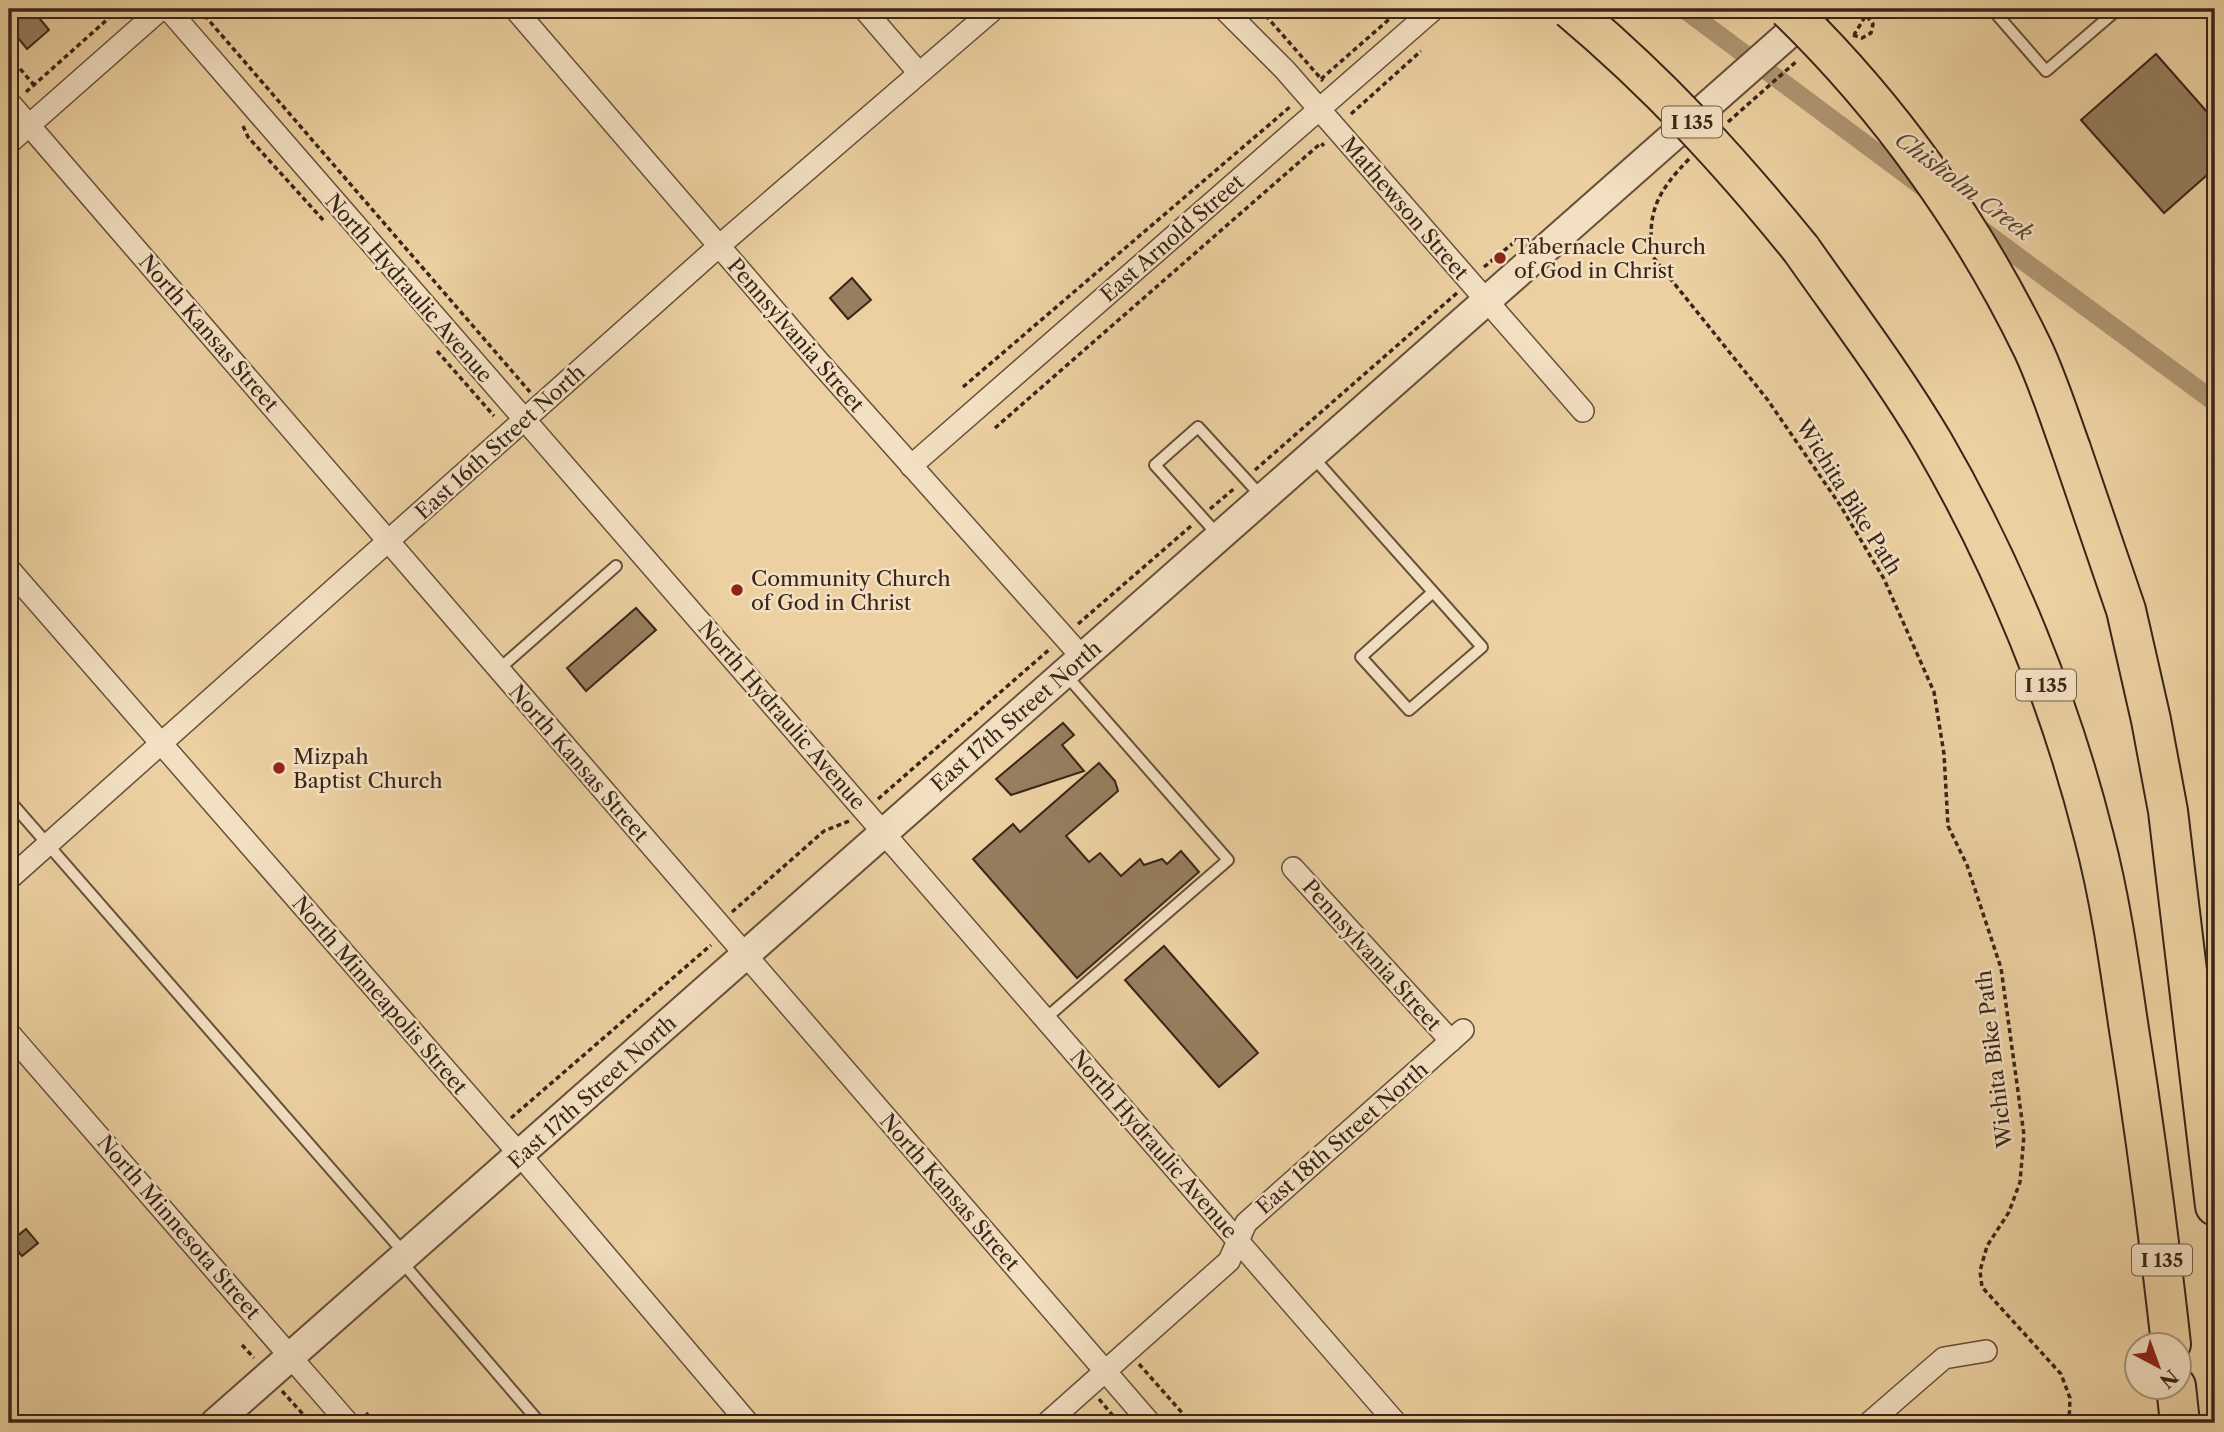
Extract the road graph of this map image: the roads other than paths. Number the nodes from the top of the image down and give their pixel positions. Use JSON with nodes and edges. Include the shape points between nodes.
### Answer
{"nodes":[{"id":1,"x":160,"y":9,"type":"edge"},
{"id":2,"x":168,"y":9,"type":"edge"},
{"id":3,"x":515,"y":9,"type":"edge"},
{"id":4,"x":864,"y":9,"type":"edge"},
{"id":5,"x":993,"y":9,"type":"edge"},
{"id":6,"x":1224,"y":9,"type":"edge"},
{"id":7,"x":1434,"y":9,"type":"edge"},
{"id":8,"x":1570,"y":9,"type":"edge"},
{"id":9,"x":1992,"y":9,"type":"edge"},
{"id":10,"x":2118,"y":9,"type":"edge"},
{"id":11,"x":1805,"y":11,"type":"edge"},
{"id":12,"x":919,"y":73,"type":"junction"},
{"id":13,"x":10,"y":103,"type":"edge"},
{"id":14,"x":1319,"y":109,"type":"junction"},
{"id":15,"x":29,"y":125,"type":"junction"},
{"id":16,"x":9,"y":143,"type":"edge"},
{"id":17,"x":719,"y":246,"type":"junction"},
{"id":18,"x":1473,"y":287,"type":"junction"},
{"id":19,"x":1583,"y":411,"type":"dead end"},
{"id":20,"x":524,"y":421,"type":"junction"},
{"id":21,"x":1312,"y":456,"type":"junction"},
{"id":22,"x":911,"y":466,"type":"junction"},
{"id":23,"x":1254,"y":489,"type":"junction"},
{"id":24,"x":1220,"y":537,"type":"junction"},
{"id":25,"x":389,"y":542,"type":"junction"},
{"id":26,"x":616,"y":566,"type":"dead end"},
{"id":27,"x":9,"y":569,"type":"edge"},
{"id":28,"x":1433,"y":592,"type":"junction"},
{"id":29,"x":1070,"y":656,"type":"junction"},
{"id":30,"x":499,"y":669,"type":"junction"},
{"id":31,"x":160,"y":744,"type":"junction"},
{"id":32,"x":9,"y":800,"type":"edge"},
{"id":33,"x":885,"y":832,"type":"junction"},
{"id":34,"x":48,"y":844,"type":"junction"},
{"id":35,"x":1293,"y":868,"type":"dead end"},
{"id":36,"x":9,"y":879,"type":"edge"},
{"id":37,"x":745,"y":956,"type":"junction"},
{"id":38,"x":1046,"y":1018,"type":"junction"},
{"id":39,"x":9,"y":1033,"type":"edge"},
{"id":40,"x":1457,"y":1036,"type":"joint"},
{"id":41,"x":521,"y":1156,"type":"junction"},
{"id":42,"x":2152,"y":1175,"type":"junction"},
{"id":43,"x":2215,"y":1206,"type":"edge"},
{"id":44,"x":1238,"y":1241,"type":"junction"},
{"id":45,"x":404,"y":1258,"type":"junction"},
{"id":46,"x":2154,"y":1330,"type":"edge"},
{"id":47,"x":2169,"y":1330,"type":"edge"},
{"id":48,"x":1986,"y":1351,"type":"dead end"},
{"id":49,"x":292,"y":1356,"type":"junction"},
{"id":50,"x":1105,"y":1371,"type":"junction"},
{"id":51,"x":2154,"y":1400,"type":"edge"},
{"id":52,"x":2177,"y":1400,"type":"edge"},
{"id":53,"x":215,"y":1423,"type":"edge"},
{"id":54,"x":348,"y":1423,"type":"edge"},
{"id":55,"x":540,"y":1423,"type":"edge"},
{"id":56,"x":748,"y":1423,"type":"edge"},
{"id":57,"x":1047,"y":1423,"type":"edge"},
{"id":58,"x":1150,"y":1423,"type":"edge"},
{"id":59,"x":1396,"y":1423,"type":"edge"},
{"id":60,"x":1870,"y":1423,"type":"edge"},
{"id":61,"x":2154,"y":1423,"type":"edge"},
{"id":62,"x":2180,"y":1423,"type":"edge"}],
"edges":[{"from":1,"to":15,"type":"street"},
{"from":2,"to":20,"type":"street","name":"North Hydraulic Avenue"},
{"from":3,"to":17,"type":"street","name":"Pennsylvania Street"},
{"from":4,"to":12,"type":"street"},
{"from":5,"to":12,"type":"street","name":"East 16th Street North"},
{"from":6,"to":14,"type":"street","name":"Mathewson Street"},
{"from":7,"to":14,"type":"street","name":"East Arnold Street"},
{"from":8,"to":42,"type":"highway","number":"I 135","bridge":true,"via":[[1670,98],[1729,160],[1801,249],[1935,446],[2047,687],[2094,837],[2115,935]]},
{"from":9,"to":10,"type":"lane","via":[[2046,71]]},
{"from":11,"to":18,"type":"street","name":"East 17th Street North","via":[[1725,106]]},
{"from":11,"to":43,"type":"highway","bridge":true,"via":[[1948,201],[1990,268],[2034,351],[2071,449],[2126,610],[2151,720],[2168,811]]},
{"from":12,"to":17,"type":"street","name":"East 16th Street North"},
{"from":13,"to":15,"type":"street","name":"North Kansas Street"},
{"from":14,"to":18,"type":"street","name":"Mathewson Street"},
{"from":14,"to":22,"type":"street","name":"East Arnold Street"},
{"from":15,"to":16,"type":"street"},
{"from":15,"to":25,"type":"street","name":"North Kansas Street"},
{"from":17,"to":20,"type":"street","name":"East 16th Street North"},
{"from":17,"to":22,"type":"street","name":"Pennsylvania Street"},
{"from":18,"to":19,"type":"street","name":"Mathewson Street"},
{"from":18,"to":21,"type":"street","name":"East 17th Street North"},
{"from":20,"to":25,"type":"street","name":"East 16th Street North"},
{"from":20,"to":33,"type":"street","name":"North Hydraulic Avenue"},
{"from":21,"to":23,"type":"street","name":"East 17th Street North"},
{"from":21,"to":28,"type":"lane"},
{"from":22,"to":29,"type":"street","name":"Pennsylvania Street"},
{"from":23,"to":24,"type":"street","name":"East 17th Street North"},
{"from":23,"to":24,"type":"lane","via":[[1198,426],[1155,465]]},
{"from":24,"to":29,"type":"street","name":"East 17th Street North"},
{"from":25,"to":30,"type":"street","name":"North Kansas Street"},
{"from":25,"to":31,"type":"street","name":"East 16th Street North"},
{"from":26,"to":30,"type":"lane"},
{"from":27,"to":31,"type":"street","name":"North Minneapolis Street"},
{"from":28,"to":28,"type":"lane","via":[[1482,647],[1409,710],[1361,657]]},
{"from":29,"to":33,"type":"street","name":"East 17th Street North"},
{"from":29,"to":38,"type":"lane","via":[[1227,860]]},
{"from":30,"to":37,"type":"street","name":"North Kansas Street"},
{"from":31,"to":34,"type":"street","name":"East 16th Street North"},
{"from":31,"to":41,"type":"street","name":"North Minneapolis Street"},
{"from":32,"to":34,"type":"lane"},
{"from":33,"to":37,"type":"street","name":"East 17th Street North"},
{"from":33,"to":38,"type":"street","name":"North Hydraulic Avenue"},
{"from":34,"to":36,"type":"street","name":"East 16th Street North"},
{"from":34,"to":45,"type":"lane"},
{"from":35,"to":40,"type":"street","name":"Pennsylvania Street"},
{"from":37,"to":41,"type":"street","name":"East 17th Street North"},
{"from":37,"to":50,"type":"street","name":"North Kansas Street"},
{"from":38,"to":44,"type":"street","name":"North Hydraulic Avenue"},
{"from":39,"to":49,"type":"street","name":"North Minnesota Street"},
{"from":40,"to":44,"type":"street","name":"East 18th Street North","via":[[1246,1223]]},
{"from":41,"to":45,"type":"street","name":"East 17th Street North"},
{"from":41,"to":56,"type":"street","name":"North Minneapolis Street"},
{"from":42,"to":46,"type":"highway"},
{"from":42,"to":47,"type":"highway","number":"I 135"},
{"from":44,"to":50,"type":"street","name":"East 18th Street North","via":[[1229,1261]]},
{"from":44,"to":59,"type":"street","name":"North Hydraulic Avenue"},
{"from":45,"to":49,"type":"street","name":"East 17th Street North"},
{"from":45,"to":55,"type":"lane"},
{"from":48,"to":60,"type":"street","via":[[1944,1358]]},
{"from":49,"to":53,"type":"street","name":"East 17th Street North"},
{"from":49,"to":54,"type":"street","name":"North Minnesota Street"},
{"from":50,"to":57,"type":"street","name":"East 18th Street North"},
{"from":50,"to":58,"type":"street","name":"North Kansas Street"},
{"from":51,"to":61,"type":"highway"},
{"from":52,"to":62,"type":"highway"}]}
